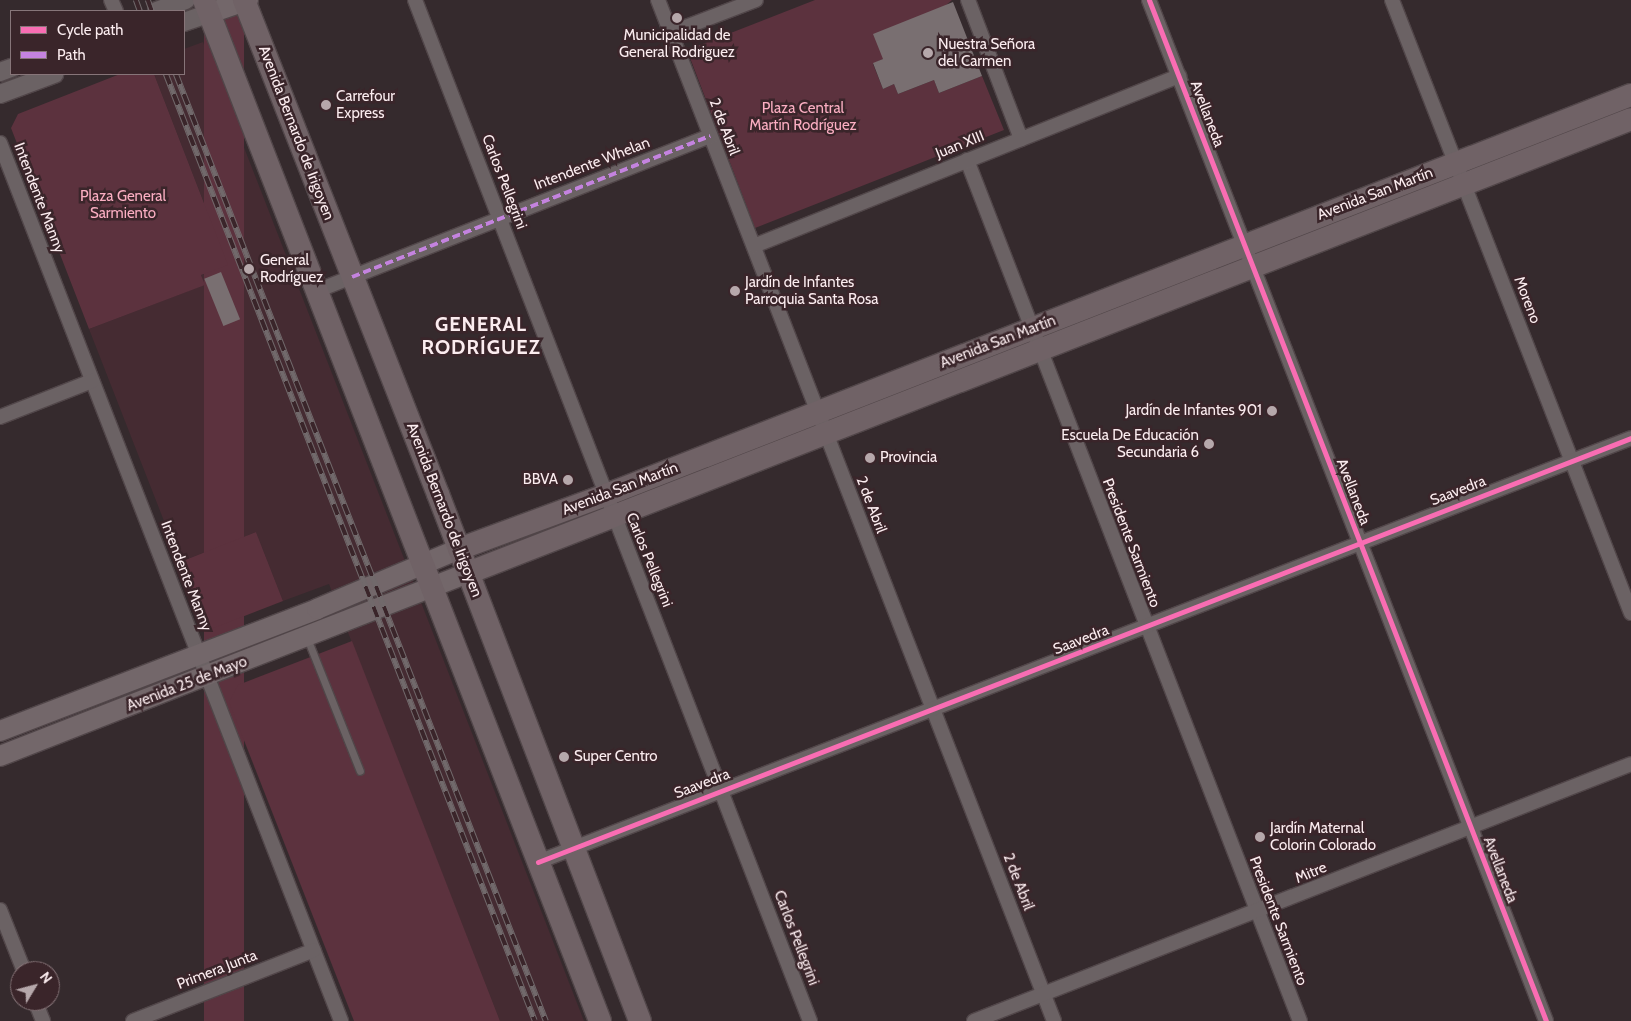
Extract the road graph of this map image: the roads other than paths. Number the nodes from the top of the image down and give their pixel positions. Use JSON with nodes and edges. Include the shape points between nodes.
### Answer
{"nodes":[{"id":1,"x":186,"y":0,"type":"edge"},
{"id":2,"x":245,"y":0,"type":"edge"},
{"id":3,"x":415,"y":0,"type":"edge"},
{"id":4,"x":658,"y":0,"type":"edge"},
{"id":5,"x":756,"y":0,"type":"edge"},
{"id":6,"x":968,"y":0,"type":"edge"},
{"id":7,"x":1149,"y":0,"type":"edge"},
{"id":8,"x":1392,"y":0,"type":"edge"},
{"id":9,"x":207,"y":6,"type":"edge"},
{"id":10,"x":160,"y":10,"type":"edge"},
{"id":11,"x":185,"y":21,"type":"edge"},
{"id":12,"x":670,"y":33,"type":"junction"},
{"id":13,"x":51,"y":75,"type":"edge"},
{"id":14,"x":1179,"y":76,"type":"junction"},
{"id":15,"x":0,"y":94,"type":"edge"},
{"id":16,"x":1631,"y":95,"type":"edge"},
{"id":17,"x":1631,"y":119,"type":"edge"},
{"id":18,"x":710,"y":136,"type":"junction"},
{"id":19,"x":1021,"y":139,"type":"junction"},
{"id":20,"x":0,"y":143,"type":"edge"},
{"id":21,"x":967,"y":160,"type":"junction"},
{"id":22,"x":1456,"y":163,"type":"junction"},
{"id":23,"x":1465,"y":186,"type":"junction"},
{"id":24,"x":500,"y":217,"type":"junction"},
{"id":25,"x":1244,"y":244,"type":"junction"},
{"id":26,"x":754,"y":246,"type":"junction"},
{"id":27,"x":1252,"y":268,"type":"junction"},
{"id":28,"x":352,"y":277,"type":"junction"},
{"id":29,"x":319,"y":290,"type":"junction"},
{"id":30,"x":1032,"y":329,"type":"junction"},
{"id":31,"x":1041,"y":349,"type":"junction"},
{"id":32,"x":92,"y":381,"type":"junction"},
{"id":33,"x":0,"y":417,"type":"edge"},
{"id":34,"x":821,"y":422,"type":"junction"},
{"id":35,"x":1631,"y":438,"type":"edge"},
{"id":36,"x":1572,"y":461,"type":"junction"},
{"id":37,"x":610,"y":505,"type":"junction"},
{"id":38,"x":1358,"y":542,"type":"junction"},
{"id":39,"x":459,"y":549,"type":"junction"},
{"id":40,"x":426,"y":565,"type":"junction"},
{"id":41,"x":468,"y":573,"type":"junction"},
{"id":42,"x":434,"y":586,"type":"junction"},
{"id":43,"x":365,"y":589,"type":"joint"},
{"id":44,"x":373,"y":610,"type":"joint"},
{"id":45,"x":1631,"y":613,"type":"edge"},
{"id":46,"x":1146,"y":628,"type":"junction"},
{"id":47,"x":307,"y":637,"type":"junction"},
{"id":48,"x":199,"y":654,"type":"junction"},
{"id":49,"x":208,"y":677,"type":"junction"},
{"id":50,"x":934,"y":710,"type":"junction"},
{"id":51,"x":0,"y":731,"type":"edge"},
{"id":52,"x":0,"y":756,"type":"edge"},
{"id":53,"x":1631,"y":764,"type":"edge"},
{"id":54,"x":360,"y":771,"type":"dead end"},
{"id":55,"x":723,"y":789,"type":"junction"},
{"id":56,"x":1470,"y":828,"type":"junction"},
{"id":57,"x":574,"y":848,"type":"junction"},
{"id":58,"x":538,"y":862,"type":"junction"},
{"id":59,"x":0,"y":910,"type":"edge"},
{"id":60,"x":1257,"y":912,"type":"junction"},
{"id":61,"x":314,"y":950,"type":"junction"},
{"id":62,"x":20,"y":961,"type":"edge"},
{"id":63,"x":1044,"y":994,"type":"junction"},
{"id":64,"x":133,"y":1021,"type":"edge"},
{"id":65,"x":341,"y":1021,"type":"edge"},
{"id":66,"x":600,"y":1021,"type":"edge"},
{"id":67,"x":640,"y":1021,"type":"edge"},
{"id":68,"x":810,"y":1021,"type":"edge"},
{"id":69,"x":974,"y":1021,"type":"edge"},
{"id":70,"x":1054,"y":1021,"type":"edge"},
{"id":71,"x":1300,"y":1021,"type":"edge"},
{"id":72,"x":1546,"y":1021,"type":"edge"}],
"edges":[{"from":1,"to":10,"type":"street"},
{"from":2,"to":9,"type":"main road"},
{"from":2,"to":28,"type":"main road","name":"Avenida Bernardo de Irigoyen"},
{"from":3,"to":24,"type":"street","name":"Carlos Pellegrini"},
{"from":4,"to":12,"type":"street","name":"2 de Abril"},
{"from":5,"to":12,"type":"street"},
{"from":6,"to":19,"type":"street"},
{"from":7,"to":14,"type":"street","name":"Avellaneda"},
{"from":8,"to":22,"type":"street","name":"Moreno"},
{"from":9,"to":11,"type":"street"},
{"from":9,"to":29,"type":"main road"},
{"from":12,"to":18,"type":"street","name":"2 de Abril"},
{"from":13,"to":15,"type":"street"},
{"from":14,"to":19,"type":"street","name":"Juan XIII"},
{"from":14,"to":25,"type":"street","name":"Avellaneda"},
{"from":16,"to":22,"type":"main road","name":"Avenida San Martín"},
{"from":17,"to":23,"type":"main road","name":"Avenida San Martín"},
{"from":18,"to":24,"type":"street","name":"Intendente Whelan"},
{"from":18,"to":26,"type":"street","name":"2 de Abril"},
{"from":19,"to":21,"type":"street","name":"Juan XIII"},
{"from":20,"to":32,"type":"street","name":"Intendente Manny"},
{"from":21,"to":26,"type":"street","name":"Juan XIII"},
{"from":21,"to":30,"type":"street","name":"Presidente Sarmiento"},
{"from":22,"to":23,"type":"street","name":"Moreno"},
{"from":22,"to":25,"type":"main road","name":"Avenida San Martín"},
{"from":23,"to":27,"type":"main road","name":"Avenida San Martín"},
{"from":23,"to":36,"type":"street","name":"Moreno"},
{"from":24,"to":28,"type":"street","name":"Intendente Whelan"},
{"from":24,"to":37,"type":"street","name":"Carlos Pellegrini"},
{"from":25,"to":27,"type":"street","name":"Avellaneda"},
{"from":25,"to":30,"type":"main road","name":"Avenida San Martín"},
{"from":26,"to":34,"type":"street","name":"2 de Abril"},
{"from":27,"to":31,"type":"main road","name":"Avenida San Martín"},
{"from":27,"to":38,"type":"street","name":"Avellaneda"},
{"from":28,"to":29,"type":"street","name":"Intendente Whelan"},
{"from":28,"to":39,"type":"main road","name":"Avenida Bernardo de Irigoyen"},
{"from":29,"to":40,"type":"main road"},
{"from":30,"to":31,"type":"street","name":"Presidente Sarmiento"},
{"from":30,"to":34,"type":"main road","name":"Avenida San Martín"},
{"from":31,"to":34,"type":"main road","name":"Avenida San Martín"},
{"from":31,"to":46,"type":"street","name":"Presidente Sarmiento"},
{"from":32,"to":33,"type":"street"},
{"from":32,"to":48,"type":"street","name":"Intendente Manny"},
{"from":34,"to":37,"type":"main road","name":"Avenida San Martín"},
{"from":34,"to":50,"type":"street","name":"2 de Abril"},
{"from":35,"to":36,"type":"street","name":"Saavedra"},
{"from":36,"to":38,"type":"street","name":"Saavedra"},
{"from":36,"to":45,"type":"street","name":"Moreno"},
{"from":37,"to":39,"type":"main road","name":"Avenida San Martín"},
{"from":37,"to":41,"type":"main road","name":"Avenida San Martín"},
{"from":37,"to":55,"type":"street","name":"Carlos Pellegrini"},
{"from":38,"to":46,"type":"street","name":"Saavedra"},
{"from":38,"to":56,"type":"street","name":"Avellaneda"},
{"from":39,"to":40,"type":"main road","name":"Avenida San Martín"},
{"from":39,"to":41,"type":"main road","name":"Avenida Bernardo de Irigoyen"},
{"from":40,"to":42,"type":"main road"},
{"from":40,"to":43,"type":"main road","name":"Avenida San Martín"},
{"from":41,"to":42,"type":"main road","name":"Avenida San Martín"},
{"from":41,"to":57,"type":"main road","name":"Avenida Bernardo de Irigoyen"},
{"from":42,"to":44,"type":"main road","name":"Avenida San Martín"},
{"from":42,"to":58,"type":"main road"},
{"from":43,"to":48,"type":"main road","name":"Avenida 25 de Mayo"},
{"from":44,"to":47,"type":"main road","name":"Avenida 25 de Mayo"},
{"from":46,"to":50,"type":"street","name":"Saavedra"},
{"from":46,"to":60,"type":"street","name":"Presidente Sarmiento"},
{"from":47,"to":49,"type":"main road","name":"Avenida 25 de Mayo"},
{"from":47,"to":54,"type":"lane"},
{"from":48,"to":49,"type":"street","name":"Intendente Manny"},
{"from":48,"to":51,"type":"main road","name":"Avenida 25 de Mayo"},
{"from":49,"to":52,"type":"main road","name":"Avenida 25 de Mayo"},
{"from":49,"to":61,"type":"street","name":"Intendente Manny"},
{"from":50,"to":55,"type":"street","name":"Saavedra"},
{"from":50,"to":63,"type":"street","name":"2 de Abril"},
{"from":53,"to":56,"type":"street","name":"Mitre"},
{"from":55,"to":57,"type":"street","name":"Saavedra"},
{"from":55,"to":68,"type":"street","name":"Carlos Pellegrini"},
{"from":56,"to":60,"type":"street","name":"Mitre"},
{"from":56,"to":72,"type":"street","name":"Avellaneda"},
{"from":57,"to":58,"type":"street","name":"Saavedra"},
{"from":57,"to":67,"type":"main road","name":"Avenida Bernardo de Irigoyen"},
{"from":58,"to":66,"type":"main road"},
{"from":59,"to":62,"type":"street"},
{"from":60,"to":63,"type":"street","name":"Mitre"},
{"from":60,"to":71,"type":"street","name":"Presidente Sarmiento"},
{"from":61,"to":64,"type":"street","name":"Primera Junta"},
{"from":61,"to":65,"type":"street","name":"Intendente Manny"},
{"from":63,"to":69,"type":"street","name":"Mitre"},
{"from":63,"to":70,"type":"street","name":"2 de Abril"}]}
